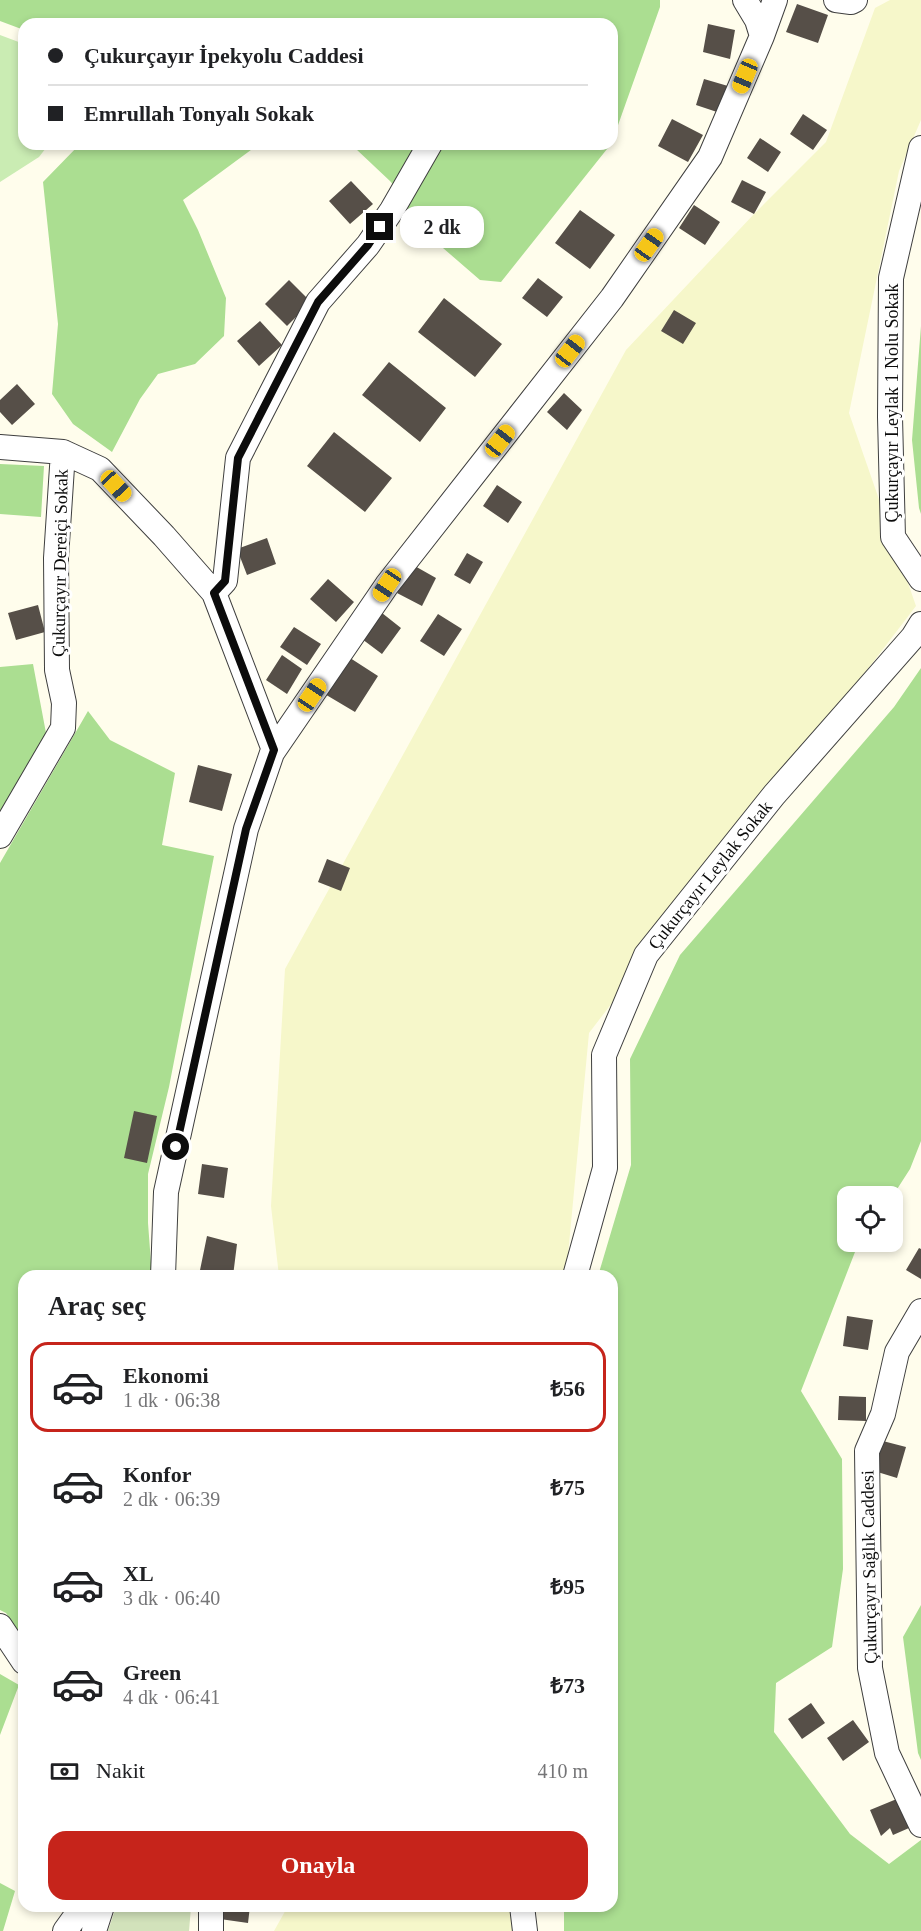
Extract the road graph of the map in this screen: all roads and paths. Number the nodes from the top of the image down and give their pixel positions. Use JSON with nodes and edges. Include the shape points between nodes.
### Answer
{"nodes":[{"id":1,"x":745,"y":0,"type":"edge"},
{"id":2,"x":775,"y":0,"type":"edge"},
{"id":3,"x":836,"y":0,"type":"edge"},
{"id":4,"x":855,"y":0,"type":"edge"},
{"id":5,"x":762,"y":36,"type":"junction"},
{"id":6,"x":921,"y":148,"type":"edge"},
{"id":7,"x":427,"y":150,"type":"edge"},
{"id":8,"x":0,"y":447,"type":"edge"},
{"id":9,"x":63,"y":452,"type":"junction"},
{"id":10,"x":921,"y":579,"type":"edge"},
{"id":11,"x":214,"y":593,"type":"junction"},
{"id":12,"x":921,"y":624,"type":"edge"},
{"id":13,"x":274,"y":750,"type":"junction"},
{"id":14,"x":0,"y":836,"type":"edge"},
{"id":15,"x":163,"y":1270,"type":"edge"},
{"id":16,"x":577,"y":1270,"type":"edge"},
{"id":17,"x":921,"y":1311,"type":"edge"},
{"id":18,"x":0,"y":1626,"type":"edge"},
{"id":19,"x":18,"y":1653,"type":"edge"},
{"id":20,"x":921,"y":1825,"type":"edge"},
{"id":21,"x":79,"y":1912,"type":"edge"},
{"id":22,"x":100,"y":1912,"type":"edge"},
{"id":23,"x":211,"y":1912,"type":"edge"},
{"id":24,"x":523,"y":1912,"type":"edge"},
{"id":25,"x":65,"y":1931,"type":"edge"},
{"id":26,"x":94,"y":1931,"type":"edge"},
{"id":27,"x":211,"y":1931,"type":"edge"},
{"id":28,"x":525,"y":1931,"type":"edge"}],
"edges":[{"from":1,"to":5,"type":"street"},
{"from":2,"to":5,"type":"street"},
{"from":3,"to":4,"type":"street"},
{"from":5,"to":13,"type":"street","via":[[710,157],[612,298],[387,585]]},
{"from":6,"to":10,"type":"street","name":"Çukurçayır Leylak 1 Nolu Sokak","via":[[891,278],[890,417],[893,537]]},
{"from":7,"to":11,"type":"street","via":[[368,245],[318,302],[238,458],[225,581]]},
{"from":8,"to":9,"type":"street"},
{"from":9,"to":11,"type":"street","via":[[100,469]]},
{"from":9,"to":14,"type":"street","name":"Çukurçayır Dereiçi Sokak","via":[[56,558],[57,670],[64,703],[63,728]]},
{"from":11,"to":13,"type":"street"},
{"from":12,"to":16,"type":"street","name":"Çukurçayır Leylak Sokak","via":[[774,795],[646,955],[604,1055],[605,1168]]},
{"from":13,"to":15,"type":"street","via":[[246,829],[166,1192]]},
{"from":17,"to":20,"type":"street","name":"Çukurçayır Sağlık Caddesi","via":[[897,1352],[883,1414],[867,1451],[870,1668],[887,1752]]},
{"from":18,"to":19,"type":"street"},
{"from":21,"to":25,"type":"street"},
{"from":22,"to":26,"type":"street"},
{"from":23,"to":27,"type":"street"},
{"from":24,"to":28,"type":"street"}]}
